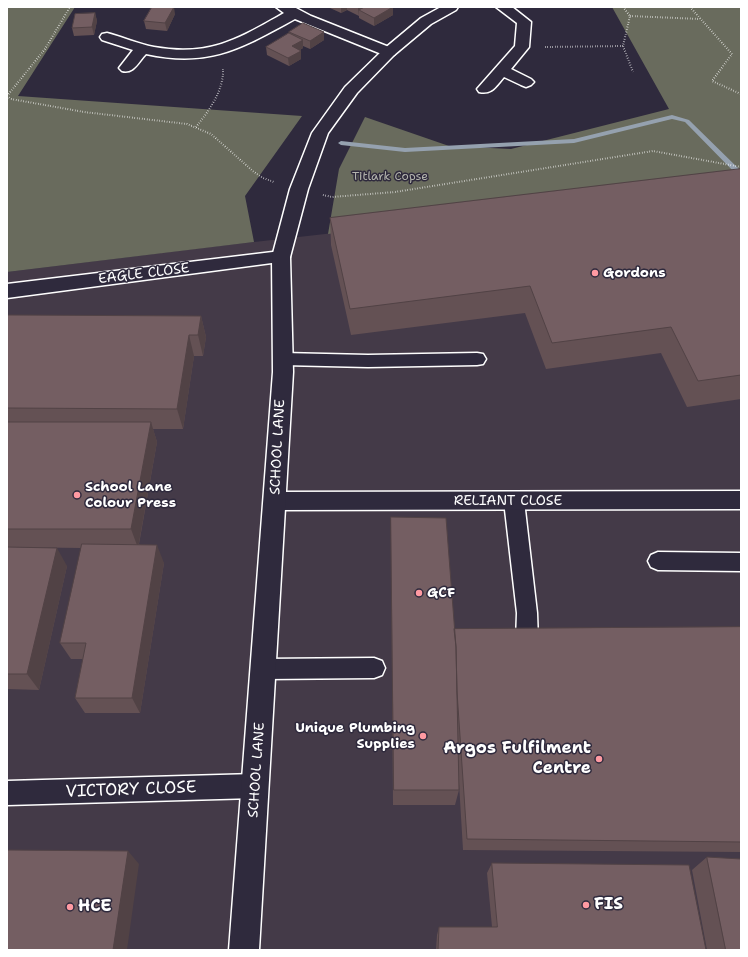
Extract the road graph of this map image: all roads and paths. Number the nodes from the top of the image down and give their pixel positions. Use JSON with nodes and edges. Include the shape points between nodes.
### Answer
{"nodes":[{"id":1,"x":70,"y":7,"type":"edge"},
{"id":2,"x":451,"y":7,"type":"edge"},
{"id":3,"x":503,"y":7,"type":"edge"},
{"id":4,"x":623,"y":7,"type":"edge"},
{"id":5,"x":690,"y":7,"type":"edge"},
{"id":6,"x":288,"y":10,"type":"edge"},
{"id":7,"x":630,"y":16,"type":"junction"},
{"id":8,"x":701,"y":20,"type":"junction"},
{"id":9,"x":107,"y":37,"type":"dead end"},
{"id":10,"x":623,"y":46,"type":"junction"},
{"id":11,"x":522,"y":47,"type":"junction"},
{"id":12,"x":142,"y":49,"type":"junction"},
{"id":13,"x":215,"y":52,"type":"junction"},
{"id":14,"x":389,"y":52,"type":"junction"},
{"id":15,"x":127,"y":68,"type":"dead end"},
{"id":16,"x":501,"y":70,"type":"junction"},
{"id":17,"x":633,"y":72,"type":"dead end"},
{"id":18,"x":526,"y":82,"type":"dead end"},
{"id":19,"x":484,"y":89,"type":"dead end"},
{"id":20,"x":741,"y":94,"type":"edge"},
{"id":21,"x":7,"y":97,"type":"edge"},
{"id":22,"x":196,"y":127,"type":"junction"},
{"id":23,"x":741,"y":167,"type":"edge"},
{"id":24,"x":300,"y":187,"type":"junction"},
{"id":25,"x":281,"y":257,"type":"junction"},
{"id":26,"x":7,"y":291,"type":"edge"},
{"id":27,"x":283,"y":359,"type":"junction"},
{"id":28,"x":477,"y":359,"type":"dead end"},
{"id":29,"x":741,"y":500,"type":"edge"},
{"id":30,"x":275,"y":501,"type":"junction"},
{"id":31,"x":514,"y":501,"type":"junction"},
{"id":32,"x":658,"y":561,"type":"dead end"},
{"id":33,"x":741,"y":562,"type":"edge"},
{"id":34,"x":527,"y":641,"type":"edge"},
{"id":35,"x":374,"y":668,"type":"dead end"},
{"id":36,"x":264,"y":669,"type":"junction"},
{"id":37,"x":255,"y":786,"type":"junction"},
{"id":38,"x":7,"y":793,"type":"edge"},
{"id":39,"x":244,"y":950,"type":"edge"}],
"edges":[{"from":1,"to":21,"type":"path","via":[[45,49]]},
{"from":2,"to":14,"type":"street","name":"SCHOOL LANE","via":[[426,21]]},
{"from":3,"to":11,"type":"street","via":[[524,22]]},
{"from":4,"to":7,"type":"path"},
{"from":5,"to":8,"type":"path"},
{"from":6,"to":13,"type":"street","via":[[235,45]]},
{"from":6,"to":14,"type":"street"},
{"from":7,"to":8,"type":"path"},
{"from":7,"to":10,"type":"path"},
{"from":8,"to":20,"type":"path","via":[[732,54],[712,81]]},
{"from":9,"to":12,"type":"street"},
{"from":10,"to":11,"type":"path"},
{"from":10,"to":17,"type":"path"},
{"from":11,"to":16,"type":"street"},
{"from":12,"to":13,"type":"street","via":[[193,54]]},
{"from":12,"to":15,"type":"street"},
{"from":13,"to":22,"type":"path","via":[[224,72],[223,77],[212,107]]},
{"from":14,"to":24,"type":"street","name":"SCHOOL LANE","via":[[351,90],[320,133]]},
{"from":16,"to":18,"type":"street"},
{"from":16,"to":19,"type":"street"},
{"from":21,"to":22,"type":"path","via":[[66,109]]},
{"from":22,"to":24,"type":"path","via":[[220,140],[244,164],[263,178]]},
{"from":23,"to":24,"type":"path","via":[[653,151],[395,192],[332,197]]},
{"from":24,"to":25,"type":"street","name":"SCHOOL LANE"},
{"from":25,"to":26,"type":"street","name":"EAGLE CLOSE"},
{"from":25,"to":27,"type":"street","name":"SCHOOL LANE"},
{"from":27,"to":28,"type":"lane"},
{"from":27,"to":30,"type":"street","name":"SCHOOL LANE"},
{"from":29,"to":31,"type":"street","name":"RELIANT CLOSE"},
{"from":30,"to":31,"type":"street","name":"RELIANT CLOSE"},
{"from":30,"to":36,"type":"street","name":"SCHOOL LANE"},
{"from":31,"to":34,"type":"lane","via":[[527,613]]},
{"from":32,"to":33,"type":"lane"},
{"from":35,"to":36,"type":"lane"},
{"from":36,"to":37,"type":"street","name":"SCHOOL LANE"},
{"from":37,"to":38,"type":"lane","name":"VICTORY CLOSE"},
{"from":37,"to":39,"type":"street","name":"SCHOOL LANE"}]}
